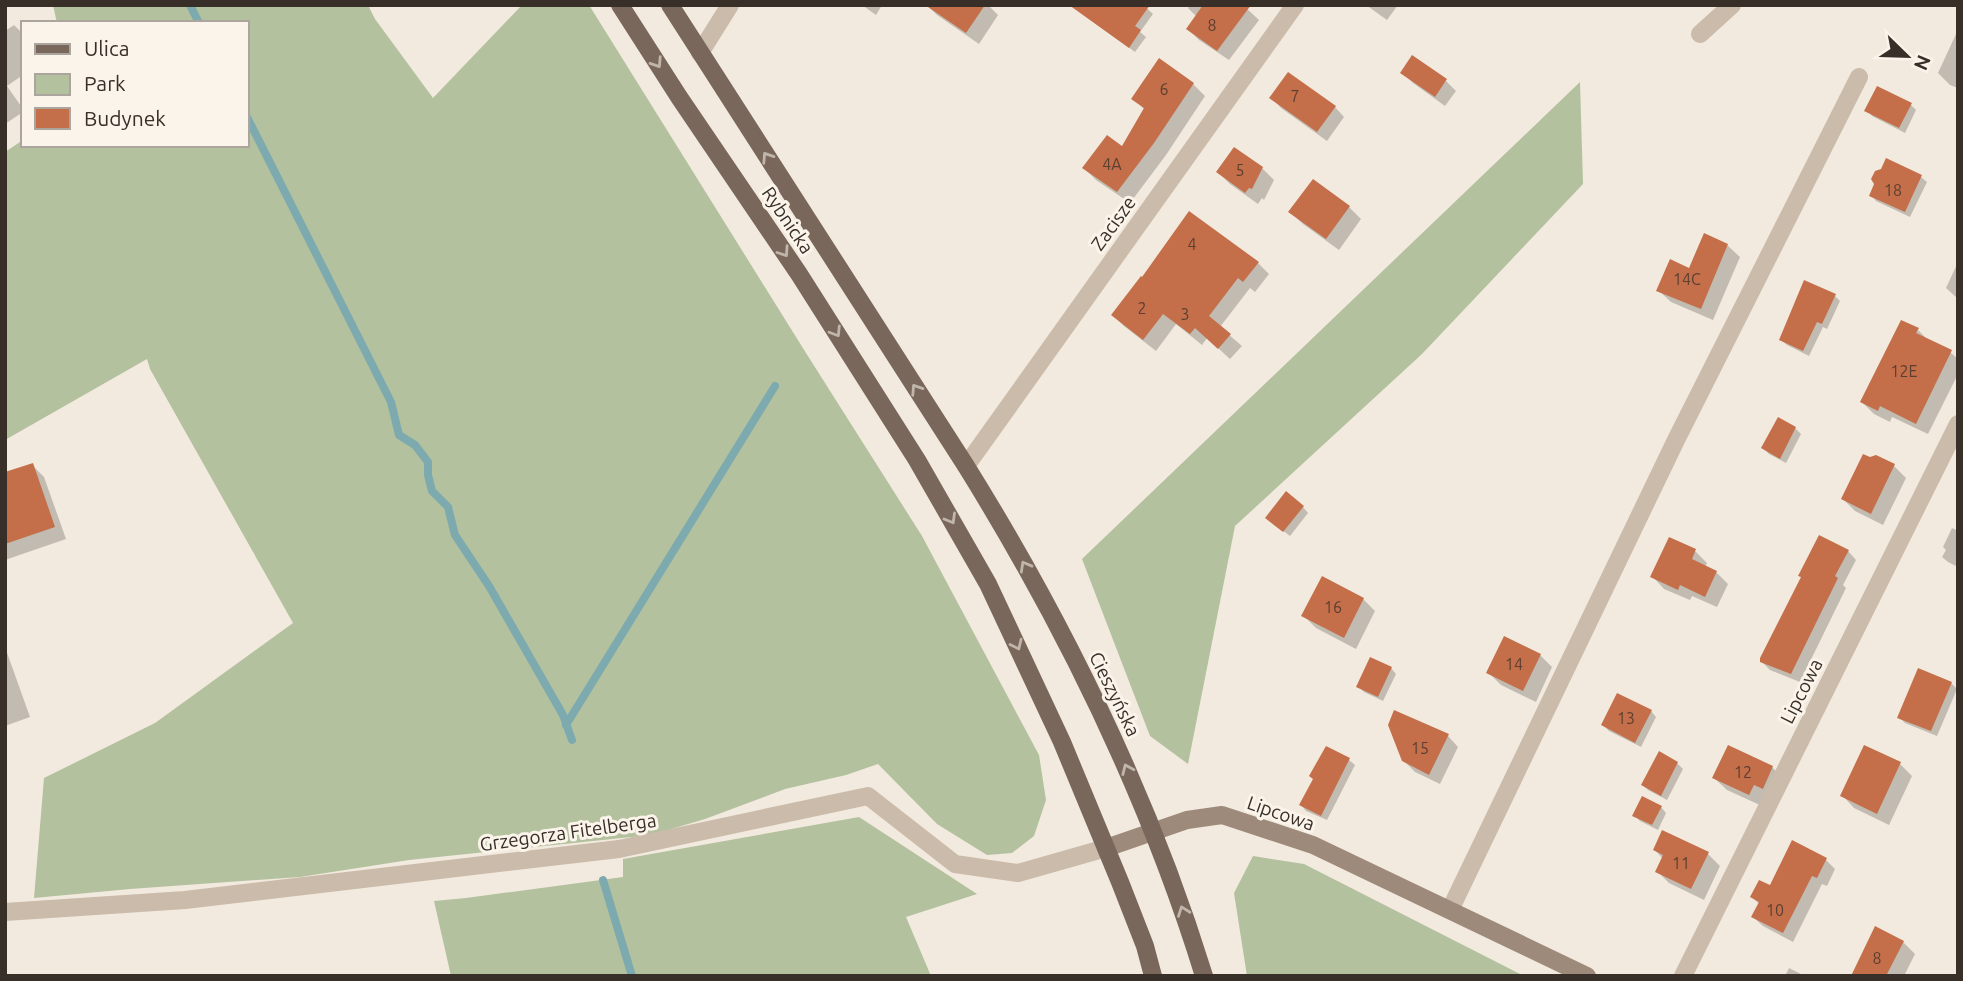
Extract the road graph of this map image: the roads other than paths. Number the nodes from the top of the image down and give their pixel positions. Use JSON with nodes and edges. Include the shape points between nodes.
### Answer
{"nodes":[{"id":1,"x":620,"y":5,"type":"edge"},
{"id":2,"x":670,"y":5,"type":"edge"},
{"id":3,"x":730,"y":5,"type":"edge"},
{"id":4,"x":1295,"y":5,"type":"edge"},
{"id":5,"x":1732,"y":5,"type":"edge"},
{"id":6,"x":1700,"y":34,"type":"dead end"},
{"id":7,"x":700,"y":53,"type":"junction"},
{"id":8,"x":1859,"y":77,"type":"dead end"},
{"id":9,"x":1958,"y":424,"type":"edge"},
{"id":10,"x":953,"y":447,"type":"joint"},
{"id":11,"x":966,"y":466,"type":"junction"},
{"id":12,"x":1155,"y":831,"type":"junction"},
{"id":13,"x":1106,"y":848,"type":"junction"},
{"id":14,"x":1450,"y":911,"type":"junction"},
{"id":15,"x":5,"y":912,"type":"edge"},
{"id":16,"x":1153,"y":976,"type":"edge"},
{"id":17,"x":1204,"y":976,"type":"edge"},
{"id":18,"x":1587,"y":976,"type":"edge"},
{"id":19,"x":1683,"y":976,"type":"edge"}],
"edges":[{"from":1,"to":13,"type":"main road","name":"Rybnicka","one_way":true,"via":[[917,460],[988,584]]},
{"from":2,"to":7,"type":"main road","name":"Rybnicka"},
{"from":3,"to":7,"type":"street"},
{"from":4,"to":11,"type":"street","name":"Zacisze"},
{"from":5,"to":6,"type":"street"},
{"from":10,"to":7,"type":"main road","name":"Rybnicka","one_way":true},
{"from":8,"to":14,"type":"street","via":[[1676,440]]},
{"from":9,"to":19,"type":"street","name":"Lipcowa"},
{"from":10,"to":11,"type":"main road","name":"Cieszyńska"},
{"from":12,"to":11,"type":"main road","name":"Cieszyńska","one_way":true,"via":[[1049,608]]},
{"from":12,"to":13,"type":"street","name":"Lipcowa"},
{"from":12,"to":14,"type":"street","name":"Lipcowa","via":[[1222,814],[1312,845]]},
{"from":17,"to":12,"type":"main road","name":"Cieszyńska","one_way":true},
{"from":13,"to":15,"type":"street","name":"Grzegorza Fitelberga","via":[[1018,873],[955,864],[868,796],[619,849],[185,901]]},
{"from":13,"to":16,"type":"main road"},
{"from":14,"to":18,"type":"street","name":"Lipcowa"}]}
